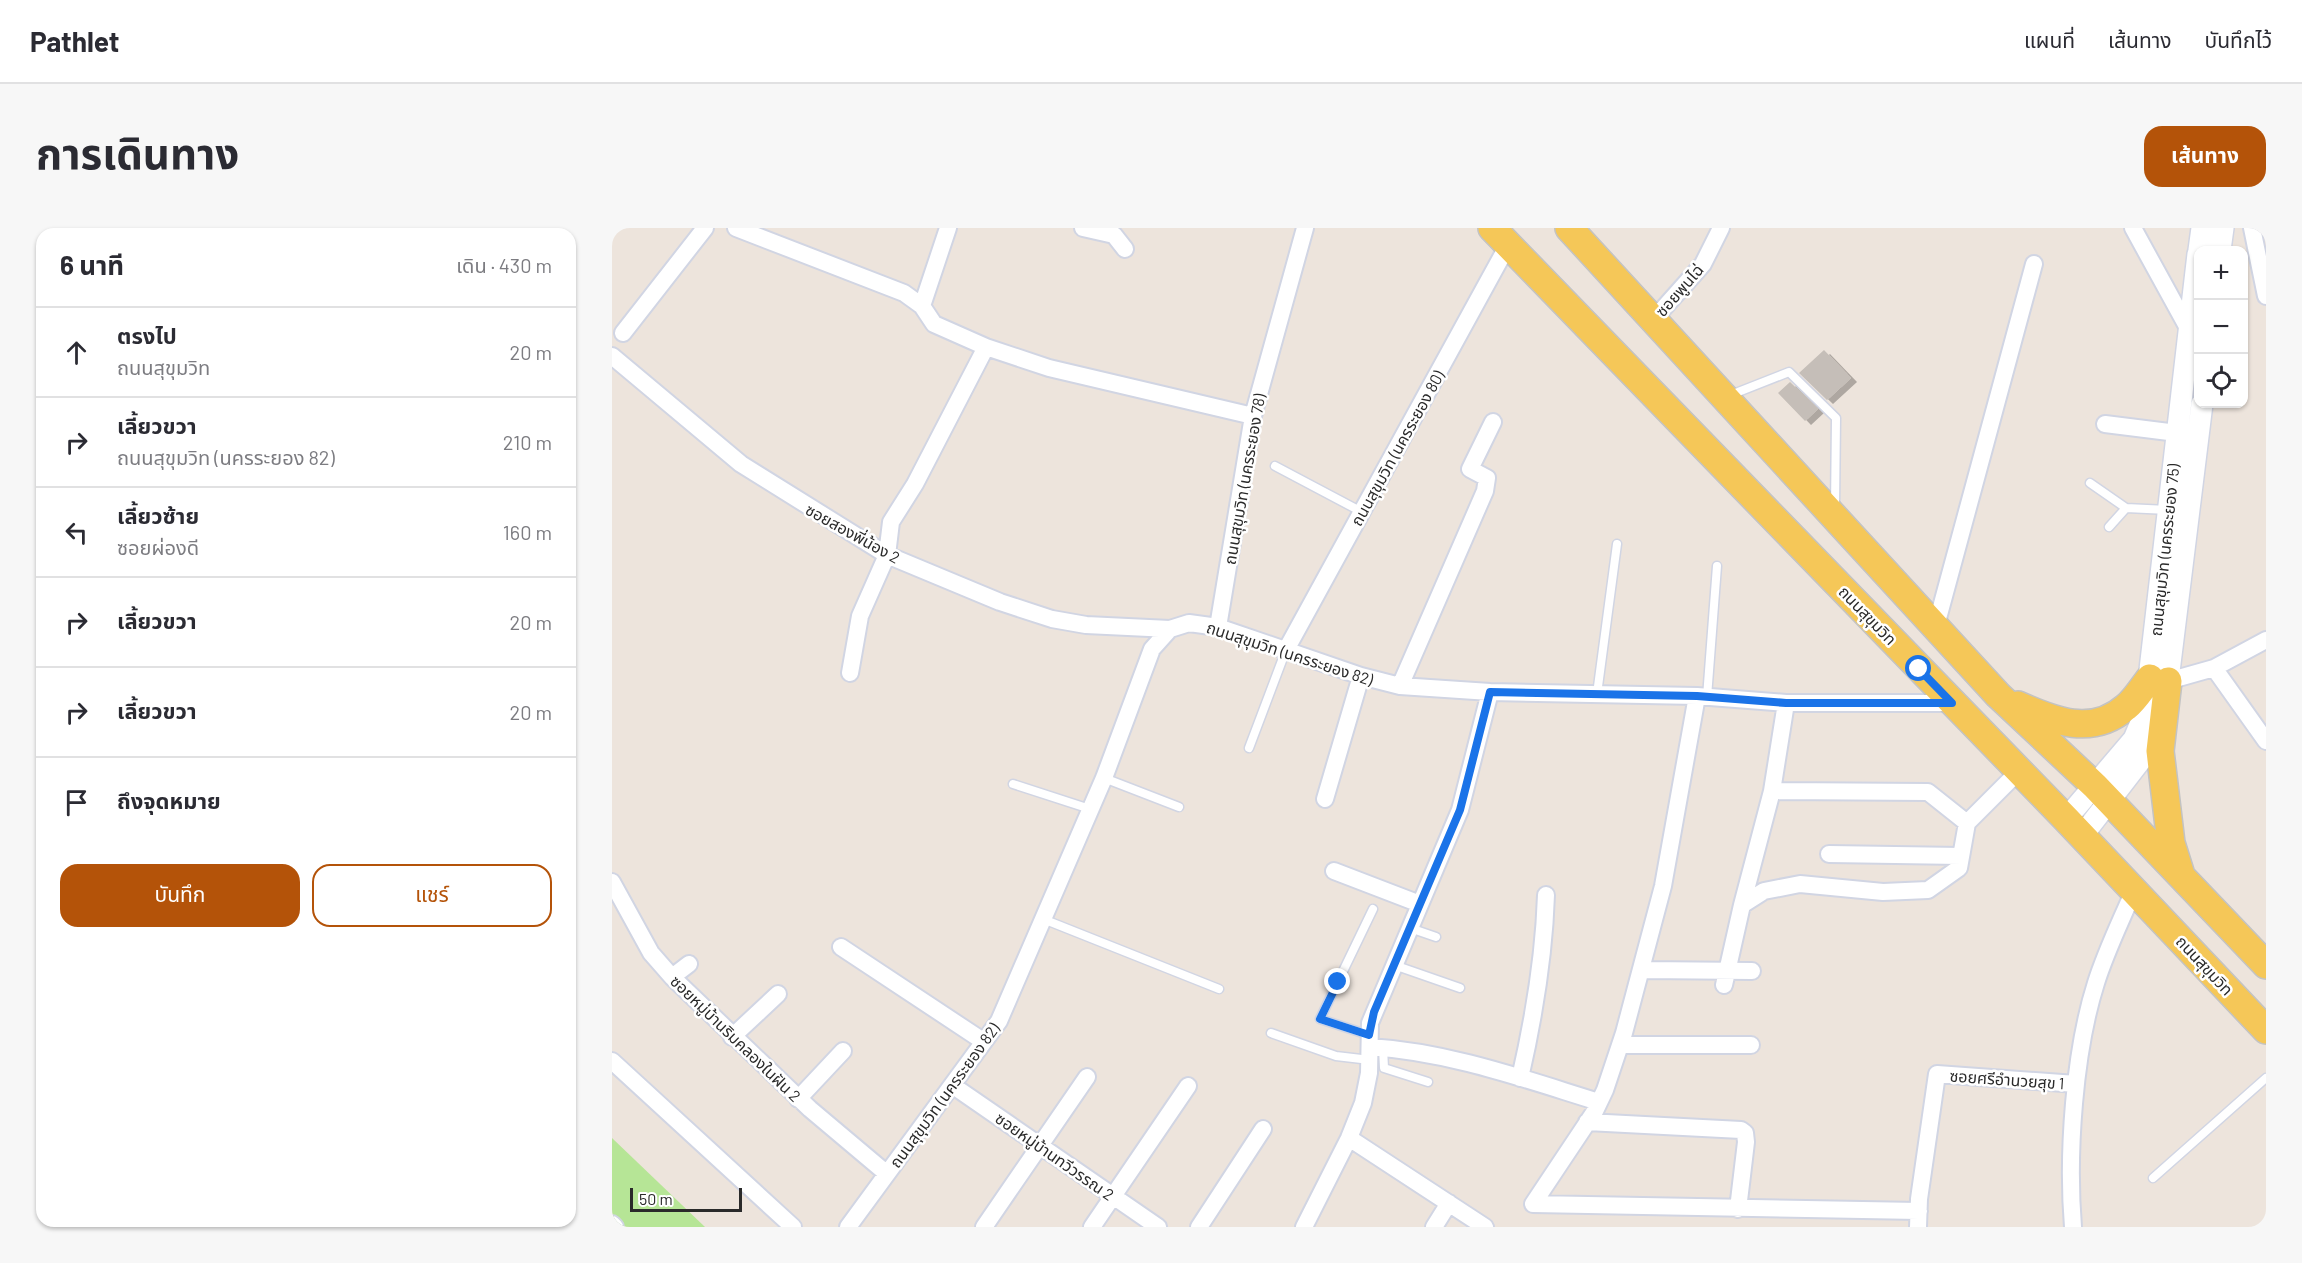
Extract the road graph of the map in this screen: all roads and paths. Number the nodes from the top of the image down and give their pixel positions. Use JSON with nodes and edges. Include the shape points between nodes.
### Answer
{"nodes":[{"id":1,"x":705,"y":228,"type":"edge"},
{"id":2,"x":736,"y":228,"type":"edge"},
{"id":3,"x":948,"y":228,"type":"edge"},
{"id":4,"x":1083,"y":228,"type":"edge"},
{"id":5,"x":1305,"y":228,"type":"edge"},
{"id":6,"x":1569,"y":228,"type":"edge"},
{"id":7,"x":1721,"y":228,"type":"edge"},
{"id":8,"x":2133,"y":228,"type":"edge"},
{"id":9,"x":2202,"y":228,"type":"edge"},
{"id":10,"x":2223,"y":228,"type":"edge"},
{"id":11,"x":2252,"y":228,"type":"edge"},
{"id":12,"x":1500,"y":236,"type":"edge"},
{"id":13,"x":2200,"y":246,"type":"edge"},
{"id":14,"x":2221,"y":246,"type":"edge"},
{"id":15,"x":1125,"y":249,"type":"dead end"},
{"id":16,"x":2034,"y":264,"type":"dead end"},
{"id":17,"x":2194,"y":291,"type":"edge"},
{"id":18,"x":2266,"y":296,"type":"edge"},
{"id":19,"x":921,"y":306,"type":"junction"},
{"id":20,"x":1653,"y":320,"type":"junction"},
{"id":21,"x":2189,"y":330,"type":"junction"},
{"id":22,"x":623,"y":333,"type":"dead end"},
{"id":23,"x":986,"y":347,"type":"junction"},
{"id":24,"x":612,"y":356,"type":"edge"},
{"id":25,"x":1725,"y":397,"type":"junction"},
{"id":26,"x":2201,"y":408,"type":"edge"},
{"id":27,"x":1253,"y":416,"type":"junction"},
{"id":28,"x":1493,"y":422,"type":"dead end"},
{"id":29,"x":2105,"y":424,"type":"dead end"},
{"id":30,"x":2177,"y":433,"type":"junction"},
{"id":31,"x":1275,"y":466,"type":"dead end"},
{"id":32,"x":2091,"y":483,"type":"dead end"},
{"id":33,"x":2126,"y":508,"type":"junction"},
{"id":34,"x":2169,"y":510,"type":"junction"},
{"id":35,"x":1362,"y":512,"type":"junction"},
{"id":36,"x":1835,"y":517,"type":"junction"},
{"id":37,"x":2109,"y":527,"type":"dead end"},
{"id":38,"x":1617,"y":544,"type":"dead end"},
{"id":39,"x":887,"y":555,"type":"junction"},
{"id":40,"x":1717,"y":566,"type":"dead end"},
{"id":41,"x":1936,"y":626,"type":"junction"},
{"id":42,"x":1218,"y":627,"type":"junction"},
{"id":43,"x":1170,"y":629,"type":"junction"},
{"id":44,"x":2266,"y":640,"type":"edge"},
{"id":45,"x":1286,"y":650,"type":"junction"},
{"id":46,"x":2214,"y":668,"type":"junction"},
{"id":47,"x":850,"y":673,"type":"dead end"},
{"id":48,"x":1361,"y":676,"type":"junction"},
{"id":49,"x":2159,"y":680,"type":"junction"},
{"id":50,"x":1400,"y":686,"type":"junction"},
{"id":51,"x":1490,"y":692,"type":"junction"},
{"id":52,"x":1597,"y":694,"type":"junction"},
{"id":53,"x":1998,"y":695,"type":"junction"},
{"id":54,"x":1702,"y":696,"type":"junction"},
{"id":55,"x":1786,"y":703,"type":"junction"},
{"id":56,"x":1952,"y":703,"type":"junction"},
{"id":57,"x":2266,"y":741,"type":"edge"},
{"id":58,"x":1249,"y":748,"type":"dead end"},
{"id":59,"x":2019,"y":771,"type":"junction"},
{"id":60,"x":1104,"y":778,"type":"junction"},
{"id":61,"x":1013,"y":784,"type":"dead end"},
{"id":62,"x":1772,"y":791,"type":"junction"},
{"id":63,"x":2103,"y":794,"type":"junction"},
{"id":64,"x":1324,"y":799,"type":"dead end"},
{"id":65,"x":1179,"y":807,"type":"dead end"},
{"id":66,"x":1090,"y":809,"type":"junction"},
{"id":67,"x":1967,"y":823,"type":"junction"},
{"id":68,"x":2074,"y":827,"type":"junction"},
{"id":69,"x":1829,"y":854,"type":"dead end"},
{"id":70,"x":1961,"y":856,"type":"junction"},
{"id":71,"x":1334,"y":871,"type":"dead end"},
{"id":72,"x":612,"y":882,"type":"edge"},
{"id":73,"x":2183,"y":882,"type":"junction"},
{"id":74,"x":2134,"y":890,"type":"junction"},
{"id":75,"x":1546,"y":895,"type":"dead end"},
{"id":76,"x":1420,"y":904,"type":"junction"},
{"id":77,"x":1742,"y":905,"type":"junction"},
{"id":78,"x":1372,"y":909,"type":"dead end"},
{"id":79,"x":1043,"y":919,"type":"junction"},
{"id":80,"x":1410,"y":928,"type":"junction"},
{"id":81,"x":1436,"y":938,"type":"dead end"},
{"id":82,"x":841,"y":947,"type":"dead end"},
{"id":83,"x":689,"y":964,"type":"dead end"},
{"id":84,"x":1394,"y":965,"type":"junction"},
{"id":85,"x":2266,"y":965,"type":"edge"},
{"id":86,"x":1643,"y":970,"type":"junction"},
{"id":87,"x":1752,"y":971,"type":"dead end"},
{"id":88,"x":672,"y":977,"type":"junction"},
{"id":89,"x":1726,"y":977,"type":"junction"},
{"id":90,"x":1460,"y":988,"type":"dead end"},
{"id":91,"x":1219,"y":989,"type":"dead end"},
{"id":92,"x":778,"y":994,"type":"dead end"},
{"id":93,"x":2266,"y":1030,"type":"edge"},
{"id":94,"x":1271,"y":1033,"type":"dead end"},
{"id":95,"x":732,"y":1037,"type":"junction"},
{"id":96,"x":983,"y":1041,"type":"junction"},
{"id":97,"x":1621,"y":1044,"type":"junction"},
{"id":98,"x":1751,"y":1045,"type":"dead end"},
{"id":99,"x":1373,"y":1048,"type":"junction"},
{"id":100,"x":843,"y":1051,"type":"dead end"},
{"id":101,"x":612,"y":1060,"type":"edge"},
{"id":102,"x":1087,"y":1077,"type":"dead end"},
{"id":103,"x":1520,"y":1078,"type":"junction"},
{"id":104,"x":2266,"y":1078,"type":"edge"},
{"id":105,"x":1428,"y":1082,"type":"dead end"},
{"id":106,"x":952,"y":1084,"type":"junction"},
{"id":107,"x":2076,"y":1084,"type":"junction"},
{"id":108,"x":1188,"y":1086,"type":"dead end"},
{"id":109,"x":798,"y":1099,"type":"junction"},
{"id":110,"x":1599,"y":1102,"type":"junction"},
{"id":111,"x":1587,"y":1122,"type":"junction"},
{"id":112,"x":1263,"y":1129,"type":"dead end"},
{"id":113,"x":1349,"y":1138,"type":"junction"},
{"id":114,"x":1039,"y":1147,"type":"junction"},
{"id":115,"x":886,"y":1173,"type":"junction"},
{"id":116,"x":2153,"y":1178,"type":"dead end"},
{"id":117,"x":1112,"y":1197,"type":"junction"},
{"id":118,"x":1449,"y":1203,"type":"junction"},
{"id":119,"x":1738,"y":1209,"type":"junction"},
{"id":120,"x":1918,"y":1219,"type":"edge"},
{"id":121,"x":792,"y":1227,"type":"edge"},
{"id":122,"x":848,"y":1227,"type":"edge"},
{"id":123,"x":984,"y":1227,"type":"edge"},
{"id":124,"x":1092,"y":1227,"type":"edge"},
{"id":125,"x":1158,"y":1227,"type":"edge"},
{"id":126,"x":1199,"y":1227,"type":"edge"},
{"id":127,"x":1304,"y":1227,"type":"edge"},
{"id":128,"x":1434,"y":1227,"type":"edge"},
{"id":129,"x":1485,"y":1227,"type":"edge"},
{"id":130,"x":2073,"y":1227,"type":"edge"}],
"edges":[{"from":1,"to":22,"type":"street"},
{"from":2,"to":19,"type":"street","via":[[893,288]]},
{"from":3,"to":19,"type":"street"},
{"from":4,"to":15,"type":"street","via":[[1114,235]]},
{"from":5,"to":27,"type":"street","name":"ถนนสุขุมวิท (นครระยอง 78)"},
{"from":6,"to":20,"type":"main road"},
{"from":7,"to":20,"type":"street","name":"ซอยพูนไฉ่","via":[[1703,264]]},
{"from":8,"to":21,"type":"street"},
{"from":9,"to":13,"type":"street","name":"ถนนสุขุมวิท (นครระยอง 75)"},
{"from":10,"to":14,"type":"street"},
{"from":11,"to":18,"type":"street"},
{"from":12,"to":35,"type":"street","name":"ถนนสุขุมวิท (นครระยอง 80)"},
{"from":12,"to":56,"type":"main road","name":"ถนนสุขุมวิท"},
{"from":16,"to":41,"type":"street"},
{"from":17,"to":21,"type":"street","name":"ถนนสุขุมวิท (นครระยอง 75)"},
{"from":19,"to":23,"type":"street","via":[[934,324]]},
{"from":20,"to":25,"type":"main road"},
{"from":21,"to":30,"type":"street","name":"ถนนสุขุมวิท (นครระยอง 75)"},
{"from":23,"to":27,"type":"street","via":[[1049,368]]},
{"from":23,"to":39,"type":"street","via":[[891,522]]},
{"from":24,"to":39,"type":"street","name":"ซอยสองพี่น้อง 2","via":[[741,464]]},
{"from":25,"to":36,"type":"main road"},
{"from":25,"to":36,"type":"lane","via":[[1789,372],[1836,418]]},
{"from":26,"to":49,"type":"street","name":"ถนนสุขุมวิท (นครระยอง 75)"},
{"from":27,"to":42,"type":"street","name":"ถนนสุขุมวิท (นครระยอง 78)"},
{"from":28,"to":50,"type":"street","via":[[1470,469],[1487,478],[1485,491]]},
{"from":29,"to":30,"type":"street"},
{"from":30,"to":34,"type":"street","name":"ถนนสุขุมวิท (นครระยอง 75)"},
{"from":31,"to":35,"type":"lane"},
{"from":32,"to":33,"type":"lane"},
{"from":33,"to":34,"type":"lane"},
{"from":33,"to":37,"type":"lane"},
{"from":34,"to":49,"type":"street","name":"ถนนสุขุมวิท (นครระยอง 75)"},
{"from":35,"to":45,"type":"street","name":"ถนนสุขุมวิท (นครระยอง 80)"},
{"from":36,"to":41,"type":"main road"},
{"from":38,"to":52,"type":"lane"},
{"from":39,"to":43,"type":"street","name":"ซอยสองพี่น้อง 2","via":[[1043,617],[1086,625]]},
{"from":39,"to":47,"type":"street","via":[[860,616]]},
{"from":40,"to":54,"type":"lane"},
{"from":41,"to":53,"type":"main road"},
{"from":42,"to":43,"type":"street","name":"ถนนสุขุมวิท (นครระยอง 82)","via":[[1189,622]]},
{"from":42,"to":45,"type":"street","name":"ถนนสุขุมวิท (นครระยอง 82)"},
{"from":43,"to":60,"type":"street","name":"ถนนสุขุมวิท (นครระยอง 82)","via":[[1152,649]]},
{"from":44,"to":46,"type":"street"},
{"from":45,"to":48,"type":"street","name":"ถนนสุขุมวิท (นครระยอง 82)"},
{"from":45,"to":58,"type":"lane"},
{"from":46,"to":49,"type":"street"},
{"from":46,"to":57,"type":"street"},
{"from":48,"to":50,"type":"street","name":"ถนนสุขุมวิท (นครระยอง 82)"},
{"from":48,"to":64,"type":"street"},
{"from":49,"to":53,"type":"main road","via":[[2114,716],[2094,724],[2072,725],[2051,720]]},
{"from":49,"to":63,"type":"street","name":"ถนนสุขุมวิท (นครระยอง 75)","via":[[2162,718],[2151,748]]},
{"from":49,"to":73,"type":"main road","via":[[2160,751],[2171,843]]},
{"from":50,"to":51,"type":"street","name":"ถนนสุขุมวิท (นครระยอง 82)"},
{"from":51,"to":52,"type":"street","name":"ถนนสุขุมวิท (นครระยอง 82)"},
{"from":51,"to":76,"type":"street","via":[[1460,810]]},
{"from":52,"to":54,"type":"street","name":"ถนนสุขุมวิท (นครระยอง 82)"},
{"from":53,"to":63,"type":"main road"},
{"from":54,"to":55,"type":"street","name":"ถนนสุขุมวิท (นครระยอง 82)"},
{"from":54,"to":86,"type":"street"},
{"from":55,"to":56,"type":"street","name":"ถนนสุขุมวิท (นครระยอง 82)"},
{"from":55,"to":62,"type":"street"},
{"from":56,"to":59,"type":"main road","name":"ถนนสุขุมวิท"},
{"from":59,"to":67,"type":"street"},
{"from":59,"to":68,"type":"main road","name":"ถนนสุขุมวิท"},
{"from":60,"to":65,"type":"lane"},
{"from":60,"to":66,"type":"street","name":"ถนนสุขุมวิท (นครระยอง 82)"},
{"from":61,"to":66,"type":"lane"},
{"from":62,"to":67,"type":"street","via":[[1928,792]]},
{"from":62,"to":77,"type":"street"},
{"from":63,"to":68,"type":"street","name":"ถนนสุขุมวิท (นครระยอง 75)"},
{"from":63,"to":73,"type":"main road"},
{"from":66,"to":79,"type":"street","name":"ถนนสุขุมวิท (นครระยอง 82)"},
{"from":67,"to":70,"type":"street"},
{"from":68,"to":74,"type":"main road","name":"ถนนสุขุมวิท"},
{"from":69,"to":70,"type":"street"},
{"from":70,"to":77,"type":"street","via":[[1959,868],[1928,890],[1882,892],[1800,884],[1764,891]]},
{"from":71,"to":76,"type":"street"},
{"from":72,"to":88,"type":"street","name":"ซอยหมู่บ้านริมคลองในฝัน 2","via":[[651,953]]},
{"from":73,"to":85,"type":"main road"},
{"from":74,"to":93,"type":"main road","name":"ถนนสุขุมวิท"},
{"from":74,"to":107,"type":"street","via":[[2095,985]]},
{"from":75,"to":103,"type":"street","via":[[1545,941],[1535,1012]]},
{"from":76,"to":80,"type":"street"},
{"from":77,"to":89,"type":"street"},
{"from":78,"to":99,"type":"lane","via":[[1320,1019]]},
{"from":79,"to":91,"type":"lane"},
{"from":79,"to":96,"type":"street","name":"ถนนสุขุมวิท (นครระยอง 82)","via":[[999,1021]]},
{"from":80,"to":81,"type":"lane"},
{"from":80,"to":84,"type":"street"},
{"from":82,"to":96,"type":"street"},
{"from":83,"to":88,"type":"street"},
{"from":84,"to":90,"type":"lane"},
{"from":84,"to":99,"type":"street","via":[[1370,1023]]},
{"from":86,"to":89,"type":"street"},
{"from":86,"to":97,"type":"street"},
{"from":87,"to":89,"type":"street"},
{"from":88,"to":95,"type":"street","name":"ซอยหมู่บ้านริมคลองในฝัน 2"},
{"from":92,"to":95,"type":"street"},
{"from":94,"to":99,"type":"lane","via":[[1336,1056]]},
{"from":95,"to":109,"type":"street","name":"ซอยหมู่บ้านริมคลองในฝัน 2"},
{"from":96,"to":106,"type":"street","name":"ถนนสุขุมวิท (นครระยอง 82)"},
{"from":97,"to":98,"type":"street"},
{"from":97,"to":110,"type":"street"},
{"from":99,"to":103,"type":"street","via":[[1433,1053]]},
{"from":99,"to":105,"type":"lane","via":[[1384,1068]]},
{"from":99,"to":113,"type":"street","via":[[1368,1087]]},
{"from":100,"to":109,"type":"street"},
{"from":101,"to":121,"type":"street"},
{"from":102,"to":114,"type":"street"},
{"from":103,"to":110,"type":"street"},
{"from":104,"to":116,"type":"lane"},
{"from":106,"to":114,"type":"street","name":"ซอยหมู่บ้านทวีวรรณ 2"},
{"from":106,"to":115,"type":"street","name":"ถนนสุขุมวิท (นครระยอง 82)"},
{"from":107,"to":120,"type":"street","name":"ซอยศรีอำนวยสุข 1","via":[[1937,1074]]},
{"from":107,"to":130,"type":"street"},
{"from":108,"to":117,"type":"street"},
{"from":109,"to":115,"type":"street","name":"ซอยหมู่บ้านริมคลองในฝัน 2"},
{"from":110,"to":111,"type":"street"},
{"from":111,"to":119,"type":"street","via":[[1745,1132]]},
{"from":111,"to":119,"type":"street","via":[[1533,1203]]},
{"from":112,"to":126,"type":"street"},
{"from":113,"to":118,"type":"street"},
{"from":113,"to":127,"type":"street"},
{"from":114,"to":117,"type":"street","name":"ซอยหมู่บ้านทวีวรรณ 2"},
{"from":114,"to":123,"type":"street"},
{"from":115,"to":122,"type":"street","name":"ถนนสุขุมวิท (นครระยอง 82)"},
{"from":117,"to":124,"type":"street"},
{"from":117,"to":125,"type":"street","name":"ซอยหมู่บ้านทวีวรรณ 2"},
{"from":118,"to":128,"type":"street"},
{"from":118,"to":129,"type":"street"},
{"from":119,"to":120,"type":"street"}]}
